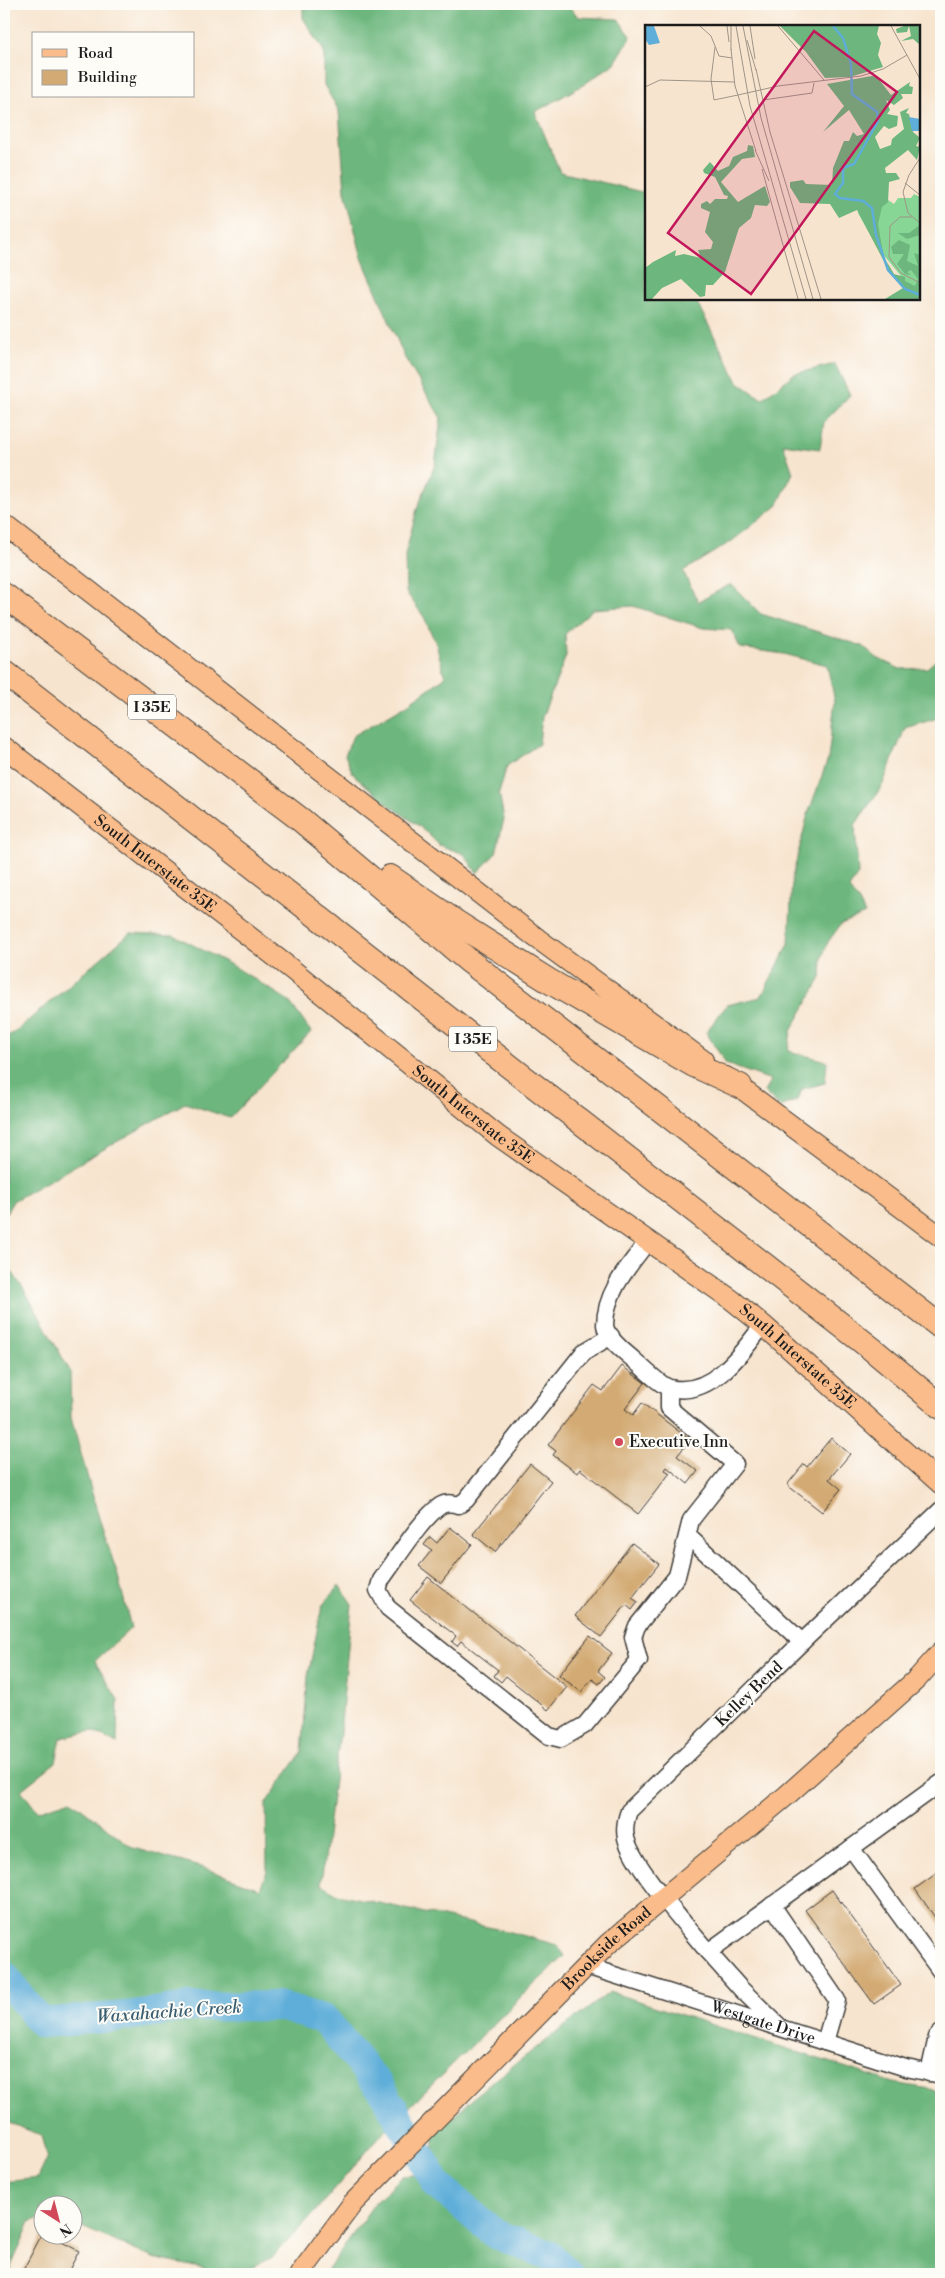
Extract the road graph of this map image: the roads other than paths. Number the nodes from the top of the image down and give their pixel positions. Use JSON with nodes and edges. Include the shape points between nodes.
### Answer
{"nodes":[{"id":1,"x":4,"y":525,"type":"edge"},
{"id":2,"x":4,"y":595,"type":"edge"},
{"id":3,"x":4,"y":672,"type":"edge"},
{"id":4,"x":4,"y":747,"type":"edge"},
{"id":5,"x":300,"y":820,"type":"junction"},
{"id":6,"x":740,"y":1086,"type":"junction"},
{"id":7,"x":941,"y":1237,"type":"edge"},
{"id":8,"x":648,"y":1241,"type":"junction"},
{"id":9,"x":763,"y":1325,"type":"junction"},
{"id":10,"x":941,"y":1327,"type":"edge"},
{"id":11,"x":611,"y":1336,"type":"junction"},
{"id":12,"x":669,"y":1388,"type":"junction"},
{"id":13,"x":941,"y":1408,"type":"edge"},
{"id":14,"x":941,"y":1484,"type":"edge"},
{"id":15,"x":941,"y":1510,"type":"edge"},
{"id":16,"x":688,"y":1536,"type":"junction"},
{"id":17,"x":802,"y":1642,"type":"junction"},
{"id":18,"x":941,"y":1652,"type":"edge"},
{"id":19,"x":939,"y":1789,"type":"edge"},
{"id":20,"x":852,"y":1848,"type":"junction"},
{"id":21,"x":664,"y":1897,"type":"junction"},
{"id":22,"x":772,"y":1906,"type":"junction"},
{"id":23,"x":708,"y":1952,"type":"junction"},
{"id":24,"x":586,"y":1966,"type":"junction"},
{"id":25,"x":941,"y":1972,"type":"edge"},
{"id":26,"x":784,"y":2029,"type":"junction"},
{"id":27,"x":941,"y":2033,"type":"edge"},
{"id":28,"x":825,"y":2042,"type":"junction"},
{"id":29,"x":935,"y":2074,"type":"edge"},
{"id":30,"x":300,"y":2274,"type":"edge"}],
"edges":[{"from":1,"to":6,"type":"main road","via":[[538,939]]},
{"from":2,"to":5,"type":"highway","number":"I 35E"},
{"from":3,"to":13,"type":"highway","number":"I 35E","via":[[872,1350]]},
{"from":4,"to":8,"type":"main road","name":"South Interstate 35E","via":[[290,968],[498,1136]]},
{"from":5,"to":6,"type":"highway","via":[[549,981],[694,1065]]},
{"from":5,"to":10,"type":"highway","number":"I 35E","via":[[469,961]]},
{"from":6,"to":7,"type":"main road"},
{"from":8,"to":9,"type":"main road","name":"South Interstate 35E"},
{"from":8,"to":11,"type":"street","via":[[622,1275],[608,1304],[605,1327]]},
{"from":9,"to":12,"type":"street","via":[[728,1368],[709,1381],[691,1389]]},
{"from":9,"to":14,"type":"main road","name":"South Interstate 35E"},
{"from":11,"to":12,"type":"street","via":[[616,1344]]},
{"from":11,"to":16,"type":"street","via":[[584,1352],[466,1500],[441,1506],[429,1516],[381,1580],[378,1590],[381,1599],[534,1726],[549,1736],[561,1739],[585,1725],[640,1660],[632,1637],[637,1626],[677,1576]]},
{"from":12,"to":16,"type":"street","via":[[669,1408],[735,1464],[691,1520]]},
{"from":15,"to":17,"type":"street","name":"Kelley Bend"},
{"from":16,"to":17,"type":"street"},
{"from":17,"to":21,"type":"street","name":"Kelley Bend","via":[[629,1811],[626,1838]]},
{"from":18,"to":21,"type":"main road","name":"Brookside Road","via":[[916,1679],[786,1796]]},
{"from":19,"to":20,"type":"street"},
{"from":20,"to":22,"type":"street"},
{"from":20,"to":25,"type":"street"},
{"from":21,"to":23,"type":"street","name":"Kelley Bend"},
{"from":21,"to":24,"type":"main road","name":"Brookside Road"},
{"from":22,"to":23,"type":"street"},
{"from":22,"to":28,"type":"street","via":[[837,2000]]},
{"from":23,"to":26,"type":"street","name":"Kelley Bend","via":[[741,1989]]},
{"from":24,"to":26,"type":"street","name":"Westgate Drive"},
{"from":24,"to":30,"type":"main road","name":"Brookside Road","via":[[353,2203]]},
{"from":26,"to":28,"type":"street","name":"Westgate Drive"},
{"from":27,"to":29,"type":"street","via":[[937,2037]]},
{"from":28,"to":29,"type":"street","name":"Westgate Drive"}]}
